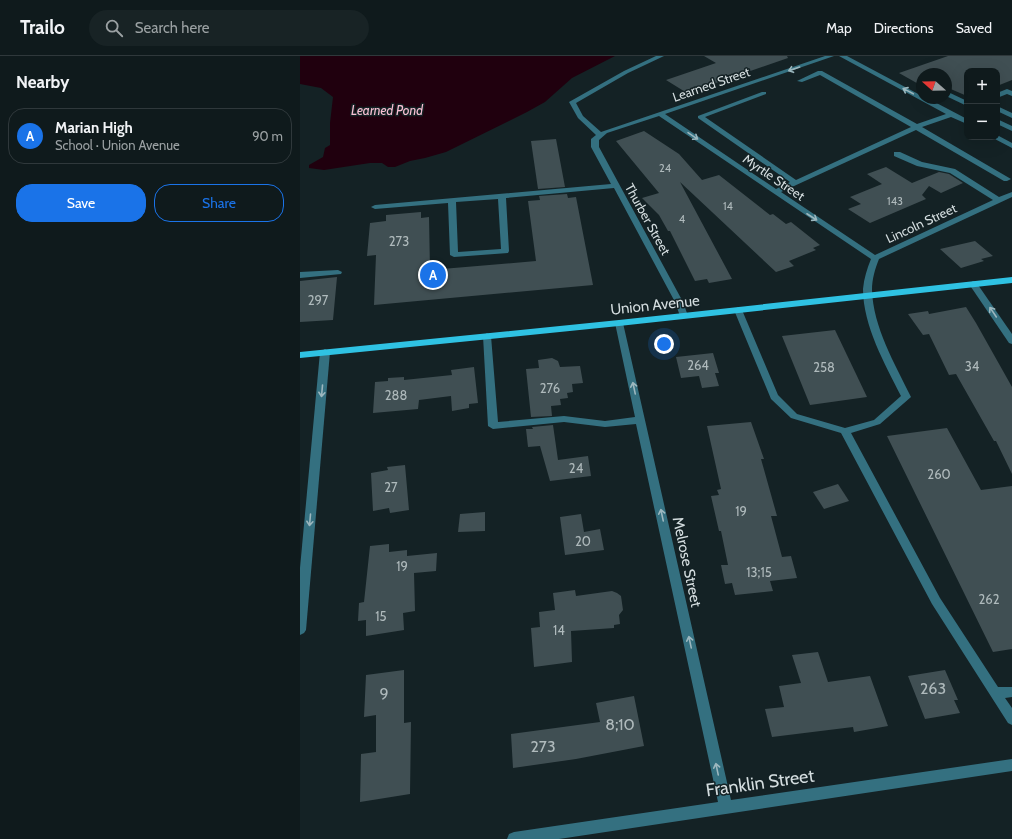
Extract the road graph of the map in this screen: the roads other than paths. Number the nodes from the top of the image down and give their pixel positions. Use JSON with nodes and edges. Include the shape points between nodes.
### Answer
{"nodes":[{"id":1,"x":661,"y":56,"type":"edge"},
{"id":2,"x":831,"y":56,"type":"edge"},
{"id":3,"x":842,"y":56,"type":"edge"},
{"id":4,"x":800,"y":81,"type":"dead end"},
{"id":5,"x":764,"y":93,"type":"dead end"},
{"id":6,"x":1000,"y":94,"type":"edge"},
{"id":7,"x":1012,"y":94,"type":"edge"},
{"id":8,"x":952,"y":96,"type":"edge"},
{"id":9,"x":964,"y":102,"type":"edge"},
{"id":10,"x":1000,"y":110,"type":"edge"},
{"id":11,"x":660,"y":114,"type":"junction"},
{"id":12,"x":952,"y":114,"type":"junction"},
{"id":13,"x":1012,"y":116,"type":"edge"},
{"id":14,"x":964,"y":120,"type":"edge"},
{"id":15,"x":1000,"y":123,"type":"edge"},
{"id":16,"x":916,"y":126,"type":"junction"},
{"id":17,"x":1012,"y":129,"type":"edge"},
{"id":18,"x":600,"y":135,"type":"junction"},
{"id":19,"x":1000,"y":140,"type":"edge"},
{"id":20,"x":1012,"y":146,"type":"edge"},
{"id":21,"x":897,"y":154,"type":"dead end"},
{"id":22,"x":1007,"y":179,"type":"dead end"},
{"id":23,"x":796,"y":183,"type":"junction"},
{"id":24,"x":616,"y":186,"type":"junction"},
{"id":25,"x":775,"y":192,"type":"junction"},
{"id":26,"x":1012,"y":194,"type":"edge"},
{"id":27,"x":502,"y":196,"type":"junction"},
{"id":28,"x":452,"y":200,"type":"junction"},
{"id":29,"x":999,"y":200,"type":"junction"},
{"id":30,"x":375,"y":207,"type":"dead end"},
{"id":31,"x":875,"y":258,"type":"junction"},
{"id":32,"x":338,"y":272,"type":"dead end"},
{"id":33,"x":300,"y":274,"type":"edge"},
{"id":34,"x":1011,"y":281,"type":"edge"},
{"id":35,"x":973,"y":284,"type":"junction"},
{"id":36,"x":868,"y":296,"type":"junction"},
{"id":37,"x":738,"y":310,"type":"junction"},
{"id":38,"x":684,"y":316,"type":"junction"},
{"id":39,"x":619,"y":323,"type":"junction"},
{"id":40,"x":487,"y":336,"type":"junction"},
{"id":41,"x":1012,"y":341,"type":"edge"},
{"id":42,"x":325,"y":352,"type":"junction"},
{"id":43,"x":300,"y":355,"type":"edge"},
{"id":44,"x":641,"y":420,"type":"junction"},
{"id":45,"x":845,"y":431,"type":"junction"},
{"id":46,"x":300,"y":630,"type":"edge"},
{"id":47,"x":1012,"y":692,"type":"edge"},
{"id":48,"x":995,"y":693,"type":"junction"},
{"id":49,"x":1012,"y":719,"type":"edge"},
{"id":50,"x":1012,"y":764,"type":"edge"},
{"id":51,"x":726,"y":807,"type":"junction"},
{"id":52,"x":514,"y":839,"type":"edge"}],
"edges":[{"from":1,"to":18,"type":"street","via":[[572,102],[580,117]]},
{"from":2,"to":11,"type":"street","name":"Learned Street","one_way":true},
{"from":12,"to":3,"type":"street","one_way":true},
{"from":4,"to":16,"type":"street","via":[[820,72]]},
{"from":5,"to":23,"type":"street","via":[[700,117]]},
{"from":6,"to":7,"type":"street","via":[[1007,91]]},
{"from":8,"to":9,"type":"street"},
{"from":10,"to":13,"type":"street"},
{"from":11,"to":18,"type":"street","name":"Learned Street"},
{"from":11,"to":25,"type":"street","name":"Myrtle Street","one_way":true},
{"from":12,"to":14,"type":"street"},
{"from":12,"to":16,"type":"street"},
{"from":15,"to":17,"type":"street"},
{"from":16,"to":22,"type":"street"},
{"from":16,"to":23,"type":"street"},
{"from":18,"to":24,"type":"street","name":"Thurber Street","via":[[595,139],[595,147]]},
{"from":19,"to":20,"type":"street"},
{"from":21,"to":29,"type":"street","via":[[920,164],[952,171]]},
{"from":23,"to":25,"type":"street"},
{"from":24,"to":27,"type":"street"},
{"from":24,"to":38,"type":"street","name":"Thurber Street","via":[[679,302]]},
{"from":25,"to":31,"type":"street","name":"Myrtle Street","one_way":true},
{"from":26,"to":29,"type":"street","name":"Lincoln Street"},
{"from":27,"to":28,"type":"street"},
{"from":27,"to":28,"type":"street","via":[[505,251],[454,255]]},
{"from":28,"to":30,"type":"street"},
{"from":29,"to":31,"type":"street","name":"Lincoln Street"},
{"from":31,"to":36,"type":"street","name":"Lincoln Street","via":[[869,276]]},
{"from":32,"to":33,"type":"street"},
{"from":34,"to":35,"type":"main road","name":"Union Avenue"},
{"from":35,"to":36,"type":"main road","name":"Union Avenue"},
{"from":41,"to":35,"type":"street","one_way":true},
{"from":36,"to":37,"type":"main road","name":"Union Avenue"},
{"from":36,"to":45,"type":"street","name":"Lincoln Street","via":[[877,335],[906,397],[877,422]]},
{"from":37,"to":38,"type":"main road","name":"Union Avenue"},
{"from":37,"to":45,"type":"street","via":[[774,397],[794,416]]},
{"from":38,"to":39,"type":"main road","name":"Union Avenue"},
{"from":39,"to":40,"type":"main road","name":"Union Avenue"},
{"from":44,"to":39,"type":"street","name":"Melrose Street","one_way":true},
{"from":40,"to":42,"type":"main road","name":"Union Avenue"},
{"from":40,"to":44,"type":"street","via":[[493,426],[564,419],[605,424]]},
{"from":42,"to":43,"type":"main road","name":"Union Avenue"},
{"from":42,"to":46,"type":"street","one_way":true},
{"from":51,"to":44,"type":"street","name":"Melrose Street","one_way":true},
{"from":45,"to":48,"type":"street","via":[[936,601]]},
{"from":47,"to":48,"type":"street"},
{"from":48,"to":49,"type":"street"},
{"from":50,"to":51,"type":"street","name":"Franklin Street"},
{"from":51,"to":52,"type":"street","name":"Franklin Street"}]}
